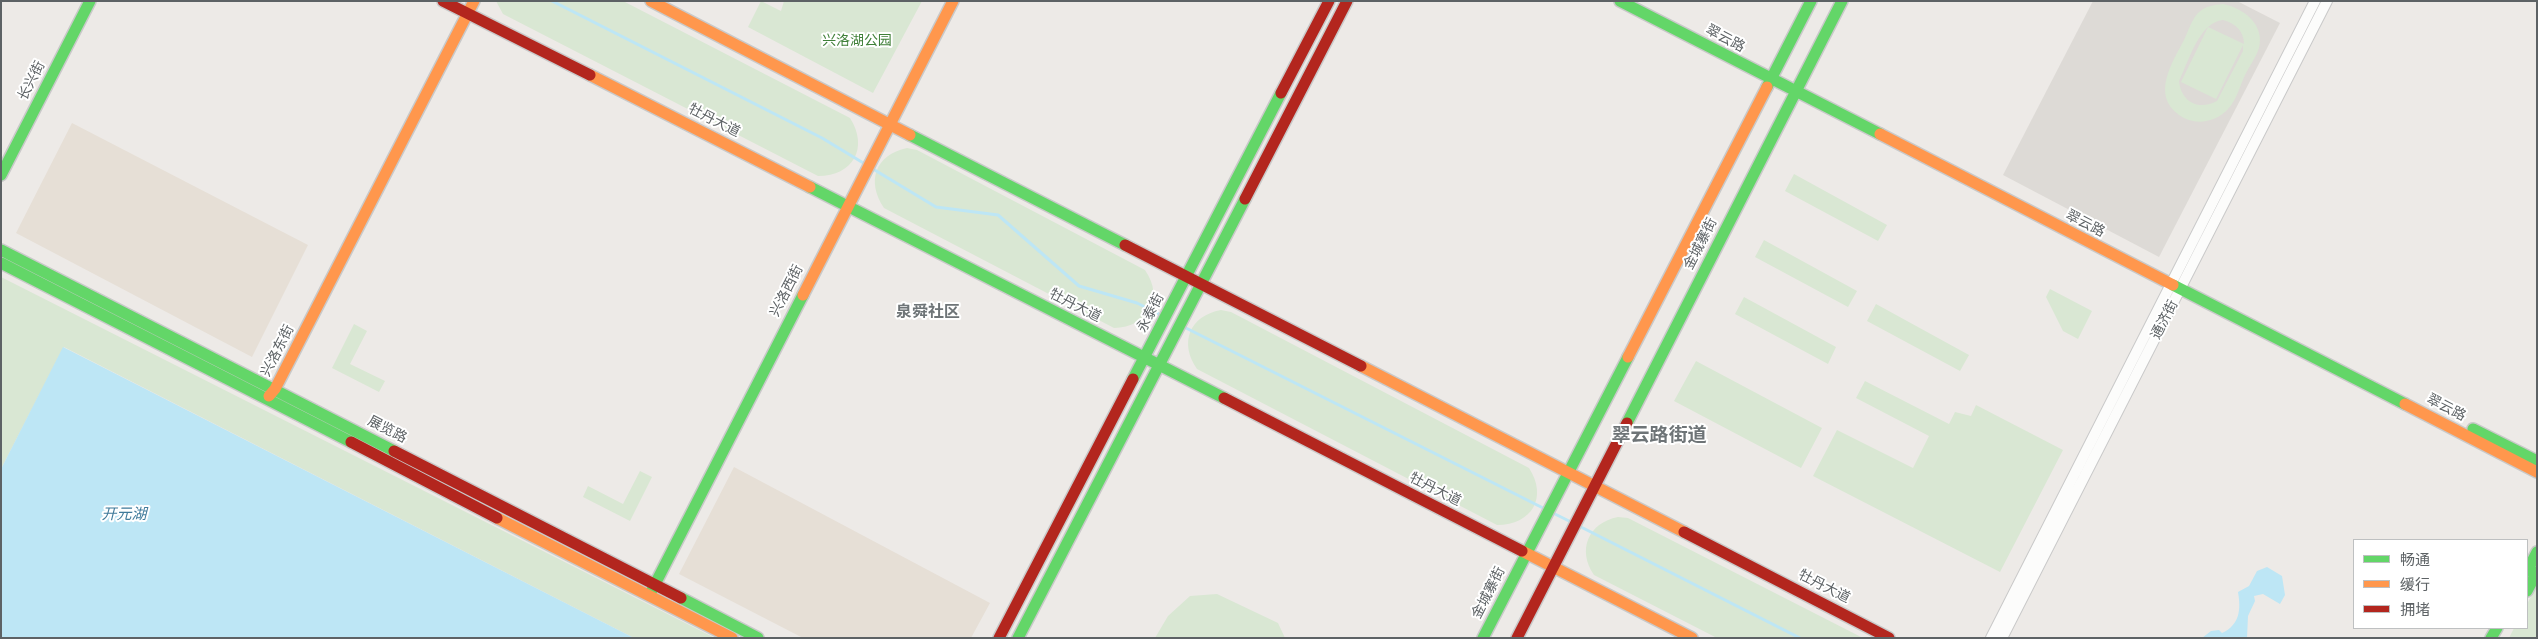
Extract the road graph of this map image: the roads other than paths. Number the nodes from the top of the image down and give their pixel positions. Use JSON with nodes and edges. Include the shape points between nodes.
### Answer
{"nodes":[{"id":1,"x":80,"y":1,"type":"edge"},
{"id":2,"x":90,"y":1,"type":"edge"},
{"id":3,"x":444,"y":1,"type":"edge"},
{"id":4,"x":474,"y":1,"type":"edge"},
{"id":5,"x":651,"y":1,"type":"edge"},
{"id":6,"x":944,"y":1,"type":"edge"},
{"id":7,"x":953,"y":1,"type":"edge"},
{"id":8,"x":1329,"y":1,"type":"edge"},
{"id":9,"x":1347,"y":1,"type":"edge"},
{"id":10,"x":1620,"y":1,"type":"edge"},
{"id":11,"x":1636,"y":1,"type":"edge"},
{"id":12,"x":1811,"y":1,"type":"edge"},
{"id":13,"x":1842,"y":1,"type":"edge"},
{"id":14,"x":2315,"y":1,"type":"edge"},
{"id":15,"x":2327,"y":1,"type":"edge"},
{"id":16,"x":464,"y":8,"type":"edge"},
{"id":17,"x":1772,"y":76,"type":"junction"},
{"id":18,"x":1796,"y":89,"type":"junction"},
{"id":19,"x":888,"y":121,"type":"junction"},
{"id":20,"x":1,"y":155,"type":"edge"},
{"id":21,"x":1,"y":174,"type":"edge"},
{"id":22,"x":844,"y":204,"type":"junction"},
{"id":23,"x":1,"y":250,"type":"edge"},
{"id":24,"x":1,"y":263,"type":"edge"},
{"id":25,"x":1186,"y":277,"type":"junction"},
{"id":26,"x":2178,"y":284,"type":"junction"},
{"id":27,"x":1201,"y":285,"type":"junction"},
{"id":28,"x":1144,"y":358,"type":"junction"},
{"id":29,"x":1159,"y":366,"type":"junction"},
{"id":30,"x":270,"y":391,"type":"junction"},
{"id":31,"x":2537,"y":461,"type":"edge"},
{"id":32,"x":2537,"y":472,"type":"edge"},
{"id":33,"x":1569,"y":473,"type":"junction"},
{"id":34,"x":1595,"y":487,"type":"junction"},
{"id":35,"x":2537,"y":552,"type":"edge"},
{"id":36,"x":1526,"y":554,"type":"junction"},
{"id":37,"x":1554,"y":568,"type":"junction"},
{"id":38,"x":2528,"y":569,"type":"edge"},
{"id":39,"x":2537,"y":572,"type":"edge"},
{"id":40,"x":649,"y":588,"type":"junction"},
{"id":41,"x":2528,"y":589,"type":"edge"},
{"id":42,"x":732,"y":638,"type":"edge"},
{"id":43,"x":758,"y":638,"type":"edge"},
{"id":44,"x":999,"y":638,"type":"edge"},
{"id":45,"x":1018,"y":638,"type":"edge"},
{"id":46,"x":1483,"y":638,"type":"edge"},
{"id":47,"x":1517,"y":638,"type":"edge"},
{"id":48,"x":1692,"y":638,"type":"edge"},
{"id":49,"x":1889,"y":638,"type":"edge"},
{"id":50,"x":1991,"y":638,"type":"edge"},
{"id":51,"x":2002,"y":638,"type":"edge"}],
"edges":[{"from":1,"to":20,"type":"main road","name":"长兴街"},
{"from":2,"to":21,"type":"main road","name":"长兴街"},
{"from":3,"to":16,"type":"main road","name":"牡丹大道"},
{"from":4,"to":16,"type":"main road","name":"兴洛东街"},
{"from":5,"to":19,"type":"main road","name":"牡丹大道"},
{"from":6,"to":19,"type":"main road","name":"兴洛西街"},
{"from":7,"to":19,"type":"main road","name":"兴洛西街"},
{"from":8,"to":25,"type":"main road","name":"永泰街"},
{"from":9,"to":27,"type":"main road"},
{"from":10,"to":17,"type":"main road","name":"翠云路"},
{"from":11,"to":17,"type":"main road","name":"翠云路"},
{"from":12,"to":17,"type":"main road","name":"金城寨街"},
{"from":13,"to":18,"type":"main road","name":"金城寨街"},
{"from":14,"to":26,"type":"street","name":"通济街"},
{"from":15,"to":26,"type":"street","name":"通济街"},
{"from":16,"to":22,"type":"main road","name":"牡丹大道"},
{"from":16,"to":30,"type":"main road","name":"兴洛东街"},
{"from":17,"to":18,"type":"main road","name":"翠云路"},
{"from":17,"to":33,"type":"main road","name":"金城寨街"},
{"from":18,"to":26,"type":"main road","name":"翠云路"},
{"from":18,"to":34,"type":"main road","name":"金城寨街"},
{"from":19,"to":22,"type":"main road","name":"兴洛西街"},
{"from":19,"to":25,"type":"main road","name":"牡丹大道"},
{"from":22,"to":28,"type":"main road","name":"牡丹大道"},
{"from":22,"to":40,"type":"main road","name":"兴洛西街"},
{"from":23,"to":30,"type":"main road","name":"展览路"},
{"from":24,"to":30,"type":"main road","name":"展览路"},
{"from":25,"to":27,"type":"main road","name":"牡丹大道"},
{"from":25,"to":28,"type":"main road","name":"永泰街"},
{"from":26,"to":31,"type":"main road","name":"翠云路"},
{"from":26,"to":32,"type":"main road","name":"翠云路"},
{"from":26,"to":50,"type":"street","name":"通济街"},
{"from":26,"to":51,"type":"street","name":"通济街"},
{"from":27,"to":29,"type":"main road"},
{"from":27,"to":33,"type":"main road","name":"牡丹大道"},
{"from":28,"to":29,"type":"main road","name":"牡丹大道"},
{"from":28,"to":44,"type":"main road","name":"永泰街"},
{"from":29,"to":36,"type":"main road","name":"牡丹大道"},
{"from":29,"to":45,"type":"main road"},
{"from":30,"to":40,"type":"main road","name":"展览路"},
{"from":33,"to":34,"type":"main road","name":"牡丹大道"},
{"from":33,"to":36,"type":"main road","name":"金城寨街"},
{"from":34,"to":37,"type":"main road","name":"金城寨街"},
{"from":34,"to":49,"type":"main road","name":"牡丹大道"},
{"from":35,"to":38,"type":"main road"},
{"from":36,"to":37,"type":"main road","name":"牡丹大道"},
{"from":36,"to":46,"type":"main road","name":"金城寨街"},
{"from":37,"to":47,"type":"main road"},
{"from":37,"to":48,"type":"main road","name":"牡丹大道"},
{"from":39,"to":41,"type":"main road"},
{"from":40,"to":42,"type":"main road","name":"展览路"},
{"from":40,"to":43,"type":"main road","name":"展览路"}]}
